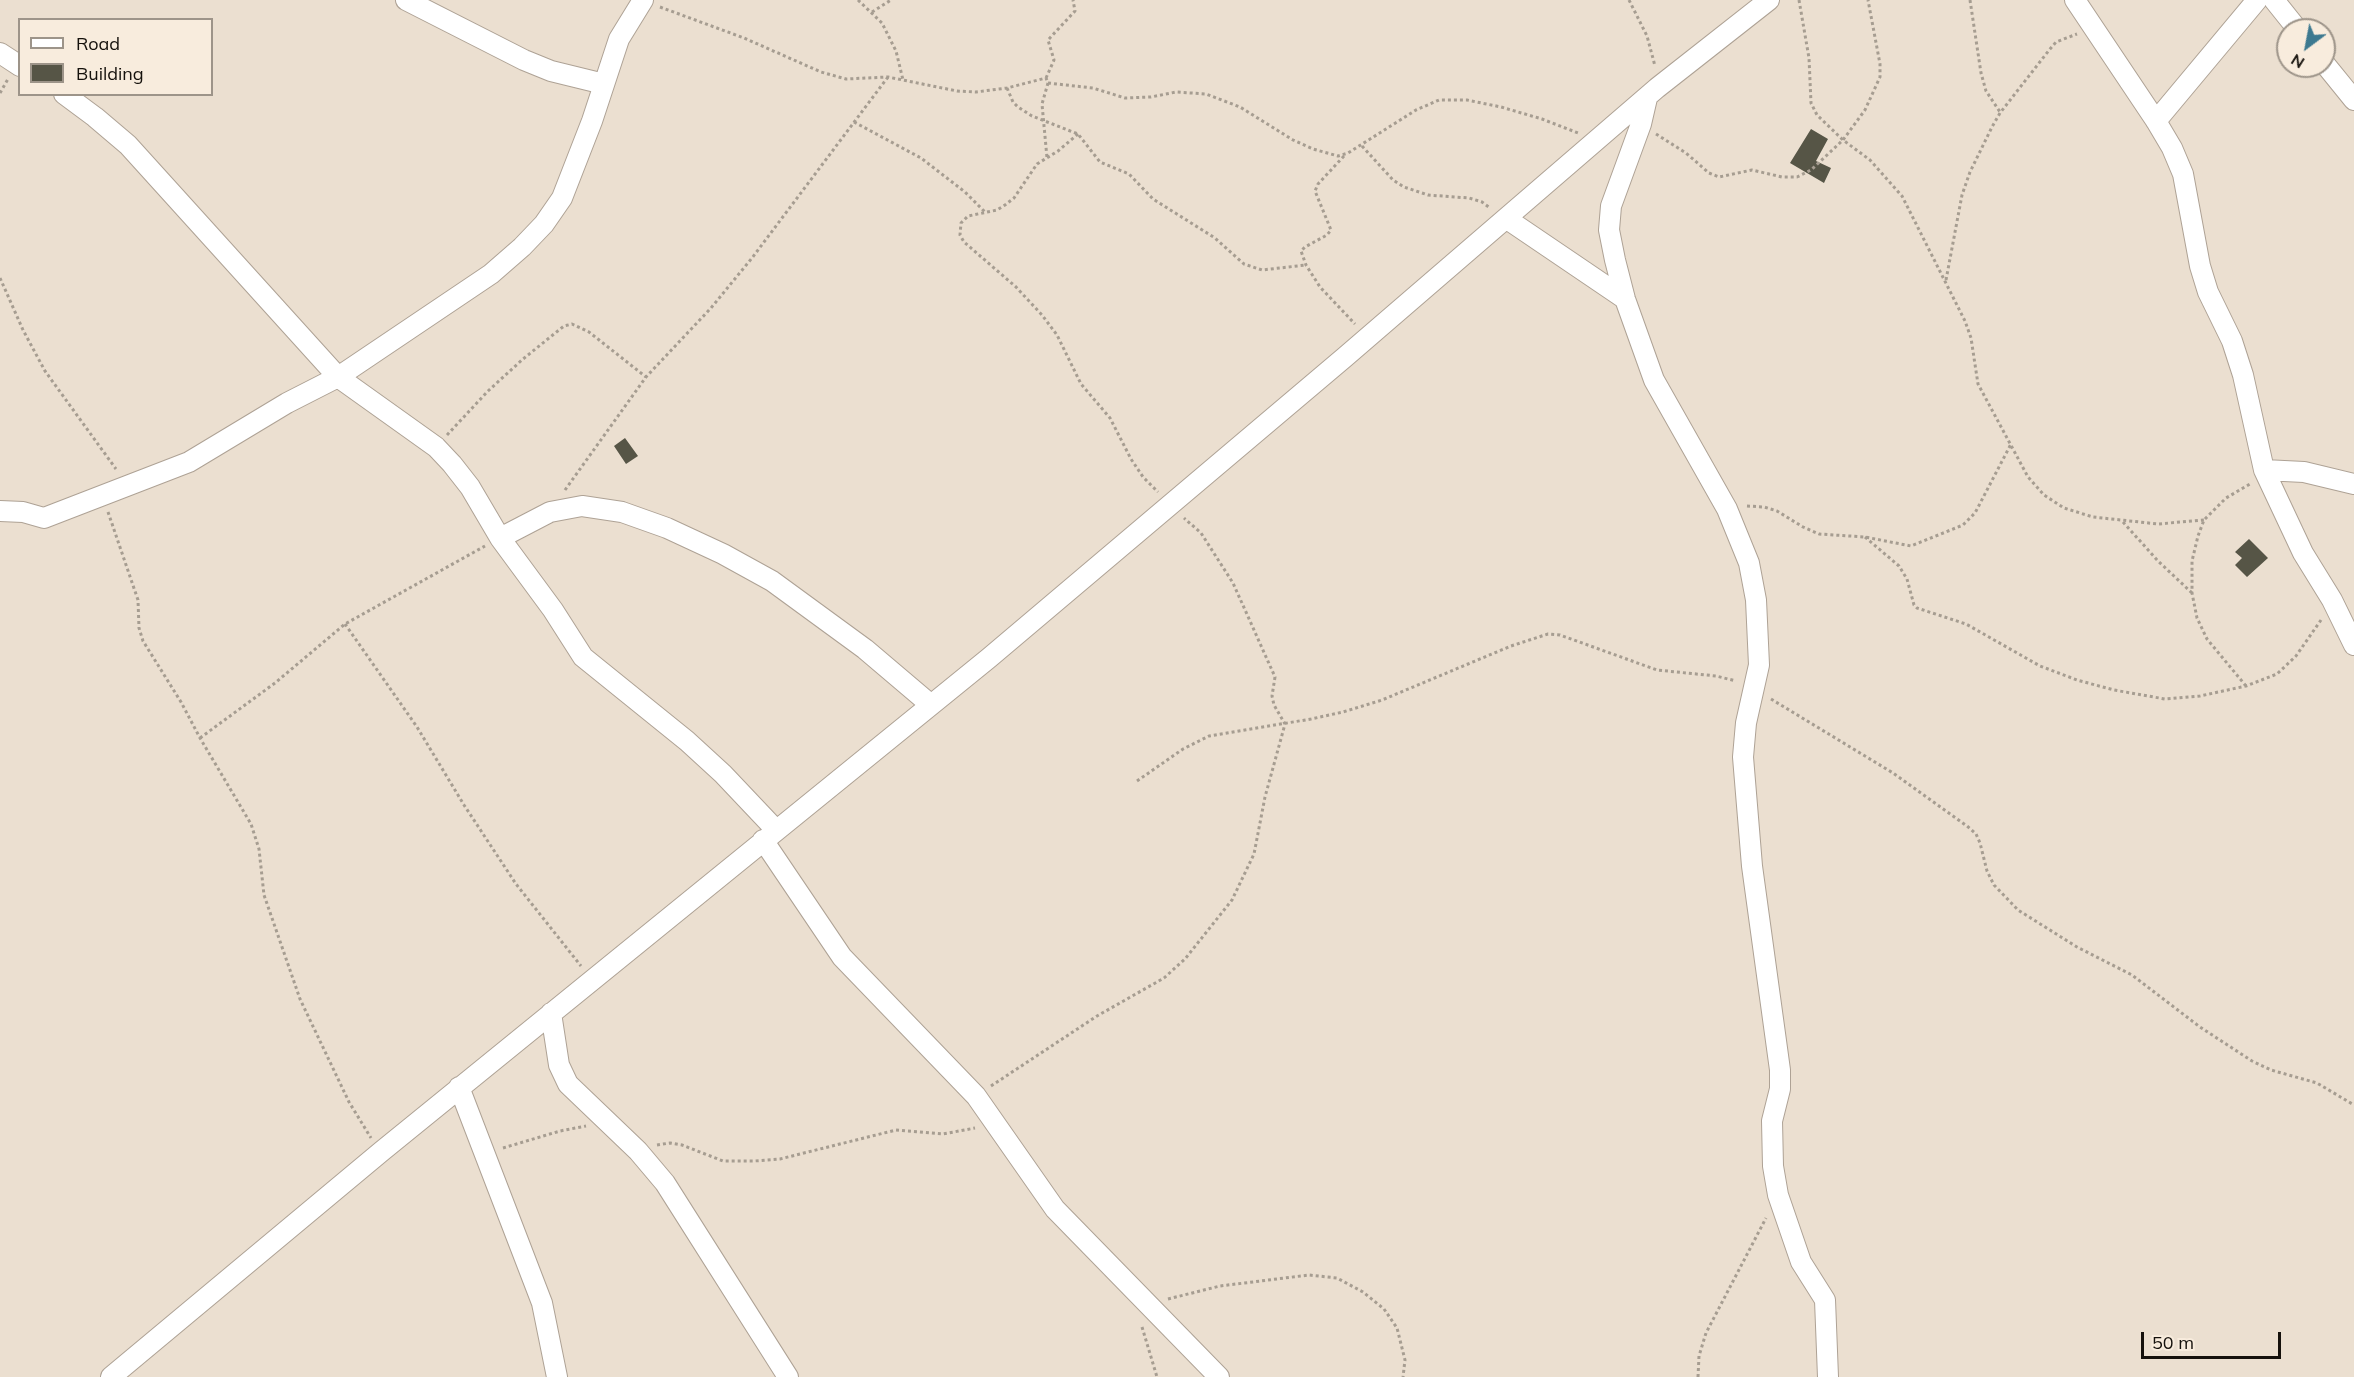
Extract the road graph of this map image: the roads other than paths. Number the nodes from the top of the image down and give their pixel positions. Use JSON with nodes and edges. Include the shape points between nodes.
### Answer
{"nodes":[{"id":1,"x":406,"y":0,"type":"edge"},
{"id":2,"x":643,"y":0,"type":"edge"},
{"id":3,"x":1769,"y":0,"type":"edge"},
{"id":4,"x":2075,"y":0,"type":"edge"},
{"id":5,"x":2257,"y":0,"type":"edge"},
{"id":6,"x":2274,"y":0,"type":"edge"},
{"id":7,"x":2288,"y":18,"type":"edge"},
{"id":8,"x":0,"y":53,"type":"edge"},
{"id":9,"x":18,"y":65,"type":"edge"},
{"id":10,"x":2336,"y":78,"type":"edge"},
{"id":11,"x":604,"y":84,"type":"junction"},
{"id":12,"x":1652,"y":93,"type":"junction"},
{"id":13,"x":67,"y":96,"type":"edge"},
{"id":14,"x":2354,"y":100,"type":"edge"},
{"id":15,"x":2156,"y":121,"type":"junction"},
{"id":16,"x":1505,"y":221,"type":"junction"},
{"id":17,"x":1625,"y":299,"type":"junction"},
{"id":18,"x":338,"y":376,"type":"junction"},
{"id":19,"x":2266,"y":473,"type":"junction"},
{"id":20,"x":2354,"y":484,"type":"edge"},
{"id":21,"x":0,"y":511,"type":"edge"},
{"id":22,"x":500,"y":538,"type":"junction"},
{"id":23,"x":2354,"y":645,"type":"edge"},
{"id":24,"x":931,"y":705,"type":"junction"},
{"id":25,"x":770,"y":835,"type":"junction"},
{"id":26,"x":551,"y":1013,"type":"junction"},
{"id":27,"x":459,"y":1088,"type":"junction"},
{"id":28,"x":111,"y":1377,"type":"edge"},
{"id":29,"x":557,"y":1377,"type":"edge"},
{"id":30,"x":788,"y":1377,"type":"edge"},
{"id":31,"x":1219,"y":1377,"type":"edge"},
{"id":32,"x":1828,"y":1377,"type":"edge"}],
"edges":[{"from":1,"to":11,"type":"street","via":[[525,60]]},
{"from":2,"to":11,"type":"street","via":[[619,39]]},
{"from":3,"to":12,"type":"street"},
{"from":4,"to":15,"type":"street"},
{"from":5,"to":15,"type":"street"},
{"from":6,"to":7,"type":"street"},
{"from":8,"to":9,"type":"street"},
{"from":10,"to":14,"type":"street"},
{"from":11,"to":18,"type":"street","via":[[562,198],[544,224],[491,274]]},
{"from":12,"to":16,"type":"street"},
{"from":12,"to":17,"type":"street","via":[[1611,206],[1609,230]]},
{"from":13,"to":18,"type":"street","via":[[128,145]]},
{"from":15,"to":19,"type":"street","via":[[2183,174],[2200,266],[2243,375]]},
{"from":16,"to":17,"type":"street"},
{"from":16,"to":24,"type":"street"},
{"from":17,"to":32,"type":"street","via":[[1654,380],[1727,509],[1749,563],[1758,620],[1759,665],[1743,757],[1752,866],[1780,1070],[1772,1121],[1773,1166],[1778,1195],[1801,1262],[1825,1300]]},
{"from":18,"to":21,"type":"street","via":[[189,462],[44,518]]},
{"from":18,"to":22,"type":"street","via":[[436,447],[470,487]]},
{"from":19,"to":20,"type":"street","via":[[2304,472]]},
{"from":19,"to":23,"type":"street","via":[[2303,553]]},
{"from":22,"to":24,"type":"street","via":[[550,512],[582,506],[622,512],[667,528],[772,581],[865,649]]},
{"from":22,"to":25,"type":"street","via":[[583,657],[723,774]]},
{"from":24,"to":25,"type":"street"},
{"from":25,"to":26,"type":"street"},
{"from":25,"to":31,"type":"street","via":[[842,957],[976,1096],[1055,1209]]},
{"from":26,"to":27,"type":"street"},
{"from":26,"to":30,"type":"street","via":[[559,1065],[568,1084],[638,1150],[665,1183]]},
{"from":27,"to":28,"type":"street"},
{"from":27,"to":29,"type":"street","via":[[542,1303]]}]}
